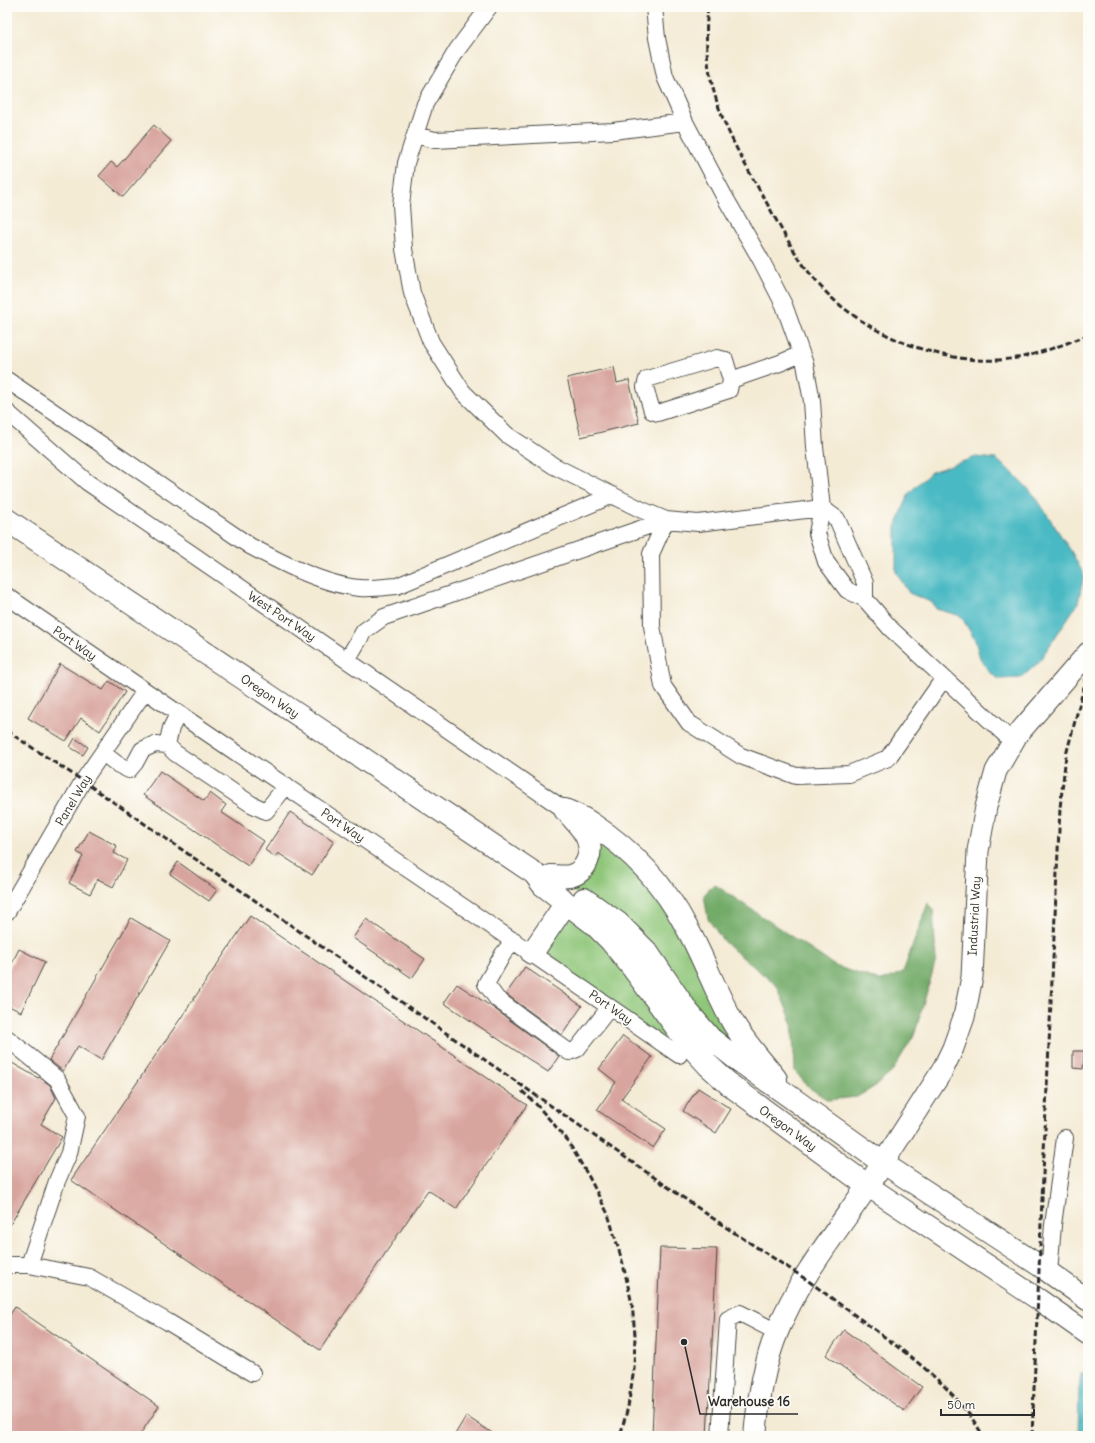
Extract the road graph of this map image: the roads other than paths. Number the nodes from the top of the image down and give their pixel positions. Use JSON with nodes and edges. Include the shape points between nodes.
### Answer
{"nodes":[{"id":1,"x":489,"y":7,"type":"edge"},
{"id":2,"x":654,"y":7,"type":"edge"},
{"id":3,"x":685,"y":122,"type":"junction"},
{"id":4,"x":415,"y":135,"type":"junction"},
{"id":5,"x":801,"y":354,"type":"junction"},
{"id":6,"x":7,"y":380,"type":"edge"},
{"id":7,"x":731,"y":380,"type":"junction"},
{"id":8,"x":7,"y":412,"type":"edge"},
{"id":9,"x":613,"y":495,"type":"junction"},
{"id":10,"x":822,"y":508,"type":"junction"},
{"id":11,"x":7,"y":520,"type":"edge"},
{"id":12,"x":666,"y":520,"type":"junction"},
{"id":13,"x":7,"y":596,"type":"edge"},
{"id":14,"x":865,"y":599,"type":"junction"},
{"id":15,"x":1088,"y":653,"type":"edge"},
{"id":16,"x":347,"y":660,"type":"junction"},
{"id":17,"x":944,"y":678,"type":"junction"},
{"id":18,"x":146,"y":691,"type":"junction"},
{"id":19,"x":178,"y":714,"type":"junction"},
{"id":20,"x":1013,"y":742,"type":"junction"},
{"id":21,"x":167,"y":745,"type":"junction"},
{"id":22,"x":103,"y":753,"type":"junction"},
{"id":23,"x":286,"y":786,"type":"junction"},
{"id":24,"x":565,"y":810,"type":"junction"},
{"id":25,"x":542,"y":874,"type":"junction"},
{"id":26,"x":566,"y":903,"type":"junction"},
{"id":27,"x":7,"y":912,"type":"edge"},
{"id":28,"x":514,"y":940,"type":"junction"},
{"id":29,"x":532,"y":953,"type":"junction"},
{"id":30,"x":610,"y":1007,"type":"junction"},
{"id":31,"x":7,"y":1038,"type":"edge"},
{"id":32,"x":679,"y":1055,"type":"dead end"},
{"id":33,"x":794,"y":1101,"type":"junction"},
{"id":34,"x":1065,"y":1138,"type":"dead end"},
{"id":35,"x":882,"y":1163,"type":"junction"},
{"id":36,"x":868,"y":1186,"type":"junction"},
{"id":37,"x":7,"y":1265,"type":"edge"},
{"id":38,"x":28,"y":1265,"type":"junction"},
{"id":39,"x":1049,"y":1273,"type":"junction"},
{"id":40,"x":1088,"y":1300,"type":"edge"},
{"id":41,"x":777,"y":1332,"type":"junction"},
{"id":42,"x":1088,"y":1334,"type":"edge"},
{"id":43,"x":252,"y":1373,"type":"dead end"},
{"id":44,"x":720,"y":1436,"type":"edge"},
{"id":45,"x":755,"y":1436,"type":"edge"}],
"edges":[{"from":1,"to":4,"type":"street","via":[[457,50],[425,104]]},
{"from":2,"to":3,"type":"street","via":[[665,78]]},
{"from":3,"to":4,"type":"street","via":[[613,131],[442,140]]},
{"from":3,"to":5,"type":"street","via":[[784,305]]},
{"from":4,"to":9,"type":"street","via":[[406,163],[401,205],[404,248],[412,293],[431,342],[463,392],[508,435],[554,466]]},
{"from":5,"to":7,"type":"street"},
{"from":5,"to":10,"type":"street","via":[[812,401]]},
{"from":6,"to":9,"type":"street","via":[[250,546],[292,568],[334,583],[360,588],[397,586]]},
{"from":7,"to":7,"type":"street","via":[[729,390],[658,413],[652,411],[645,387],[647,379],[717,358],[725,360]]},
{"from":8,"to":16,"type":"street","name":"West Port Way","via":[[87,482]]},
{"from":9,"to":12,"type":"street"},
{"from":10,"to":12,"type":"street","via":[[698,523]]},
{"from":10,"to":14,"type":"street","via":[[837,518],[866,584]]},
{"from":10,"to":14,"type":"street","via":[[817,533],[826,562],[847,590]]},
{"from":11,"to":25,"type":"highway","name":"Oregon Way"},
{"from":12,"to":16,"type":"street","via":[[384,617],[364,631]]},
{"from":12,"to":17,"type":"street","via":[[651,554],[652,626],[663,686],[689,723],[741,756],[796,776],[849,774],[888,758]]},
{"from":13,"to":18,"type":"street","name":"Port Way"},
{"from":14,"to":17,"type":"street","via":[[891,629]]},
{"from":15,"to":20,"type":"main road","name":"Industrial Way"},
{"from":16,"to":24,"type":"street","name":"West Port Way"},
{"from":17,"to":20,"type":"street"},
{"from":18,"to":19,"type":"street","name":"Port Way"},
{"from":18,"to":22,"type":"street","name":"Panel Way"},
{"from":19,"to":21,"type":"street"},
{"from":19,"to":23,"type":"street","name":"Port Way"},
{"from":20,"to":35,"type":"main road","name":"Industrial Way","via":[[996,771],[978,851],[972,977],[964,1017],[942,1071]]},
{"from":21,"to":22,"type":"street","via":[[155,744],[142,750],[129,770]]},
{"from":21,"to":23,"type":"street","via":[[251,804],[266,811]]},
{"from":22,"to":27,"type":"street","name":"Panel Way","via":[[83,781]]},
{"from":23,"to":28,"type":"street","name":"Port Way"},
{"from":24,"to":25,"type":"highway","via":[[587,838],[589,856],[586,864],[574,874]]},
{"from":24,"to":33,"type":"highway","via":[[591,823],[619,844],[651,875],[687,928],[733,1023]]},
{"from":25,"to":26,"type":"highway","name":"Oregon Way","via":[[543,885]]},
{"from":25,"to":33,"type":"highway","name":"Oregon Way","via":[[618,924],[647,952],[688,1012],[710,1038]]},
{"from":26,"to":29,"type":"highway"},
{"from":26,"to":36,"type":"highway","name":"Oregon Way","via":[[594,924],[611,941],[686,1042],[708,1065],[730,1085]]},
{"from":28,"to":29,"type":"street","name":"Port Way"},
{"from":28,"to":30,"type":"street","via":[[486,984],[497,999],[569,1052],[577,1049]]},
{"from":29,"to":30,"type":"street","name":"Port Way"},
{"from":30,"to":32,"type":"street","name":"Port Way"},
{"from":31,"to":38,"type":"street","via":[[57,1079],[77,1116],[69,1153]]},
{"from":33,"to":35,"type":"highway","name":"Oregon Way"},
{"from":34,"to":39,"type":"street"},
{"from":35,"to":36,"type":"highway","name":"Industrial Way"},
{"from":35,"to":39,"type":"main road","name":"Oregon Way"},
{"from":36,"to":41,"type":"highway","name":"Industrial Way","via":[[804,1278]]},
{"from":36,"to":42,"type":"main road","name":"Oregon Way"},
{"from":37,"to":38,"type":"street"},
{"from":38,"to":43,"type":"street","via":[[89,1277]]},
{"from":39,"to":40,"type":"main road","name":"Oregon Way"},
{"from":41,"to":44,"type":"street","via":[[740,1312],[728,1320]]},
{"from":41,"to":45,"type":"highway","name":"Industrial Way","via":[[759,1397]]}]}
